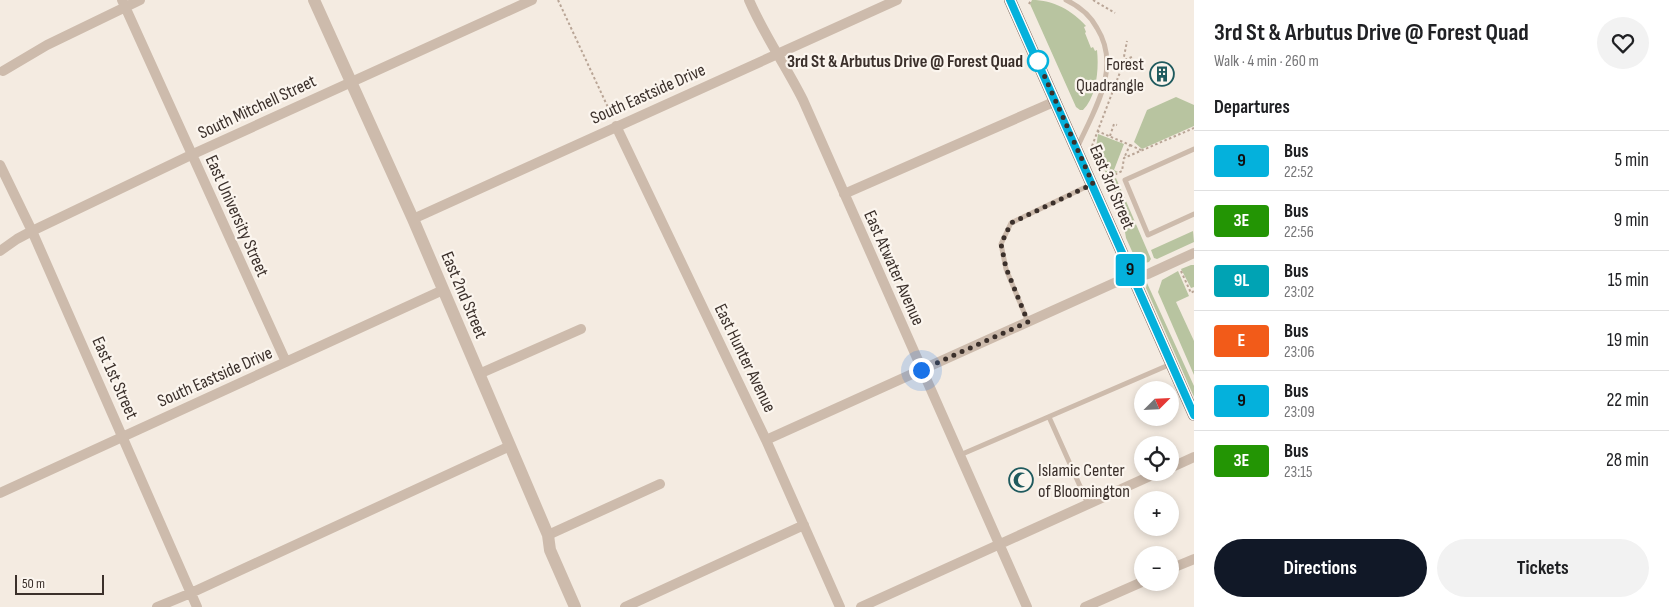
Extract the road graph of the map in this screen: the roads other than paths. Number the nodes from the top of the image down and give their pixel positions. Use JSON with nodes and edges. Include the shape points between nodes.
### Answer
{"nodes":[{"id":1,"x":140,"y":0,"type":"edge"},
{"id":2,"x":314,"y":0,"type":"edge"},
{"id":3,"x":532,"y":0,"type":"edge"},
{"id":4,"x":749,"y":0,"type":"edge"},
{"id":5,"x":897,"y":0,"type":"edge"},
{"id":6,"x":1010,"y":0,"type":"edge"},
{"id":7,"x":1066,"y":0,"type":"edge"},
{"id":8,"x":123,"y":3,"type":"edge"},
{"id":9,"x":776,"y":54,"type":"junction"},
{"id":10,"x":3,"y":71,"type":"dead end"},
{"id":11,"x":351,"y":82,"type":"junction"},
{"id":12,"x":1056,"y":101,"type":"junction"},
{"id":13,"x":616,"y":126,"type":"junction"},
{"id":14,"x":1077,"y":148,"type":"junction"},
{"id":15,"x":1194,"y":148,"type":"edge"},
{"id":16,"x":191,"y":155,"type":"junction"},
{"id":17,"x":0,"y":165,"type":"edge"},
{"id":18,"x":1093,"y":184,"type":"junction"},
{"id":19,"x":844,"y":194,"type":"junction"},
{"id":20,"x":1194,"y":214,"type":"edge"},
{"id":21,"x":413,"y":219,"type":"junction"},
{"id":22,"x":32,"y":231,"type":"junction"},
{"id":23,"x":0,"y":251,"type":"edge"},
{"id":24,"x":1194,"y":253,"type":"edge"},
{"id":25,"x":1133,"y":277,"type":"junction"},
{"id":26,"x":443,"y":290,"type":"junction"},
{"id":27,"x":1028,"y":322,"type":"junction"},
{"id":28,"x":581,"y":329,"type":"dead end"},
{"id":29,"x":286,"y":362,"type":"junction"},
{"id":30,"x":1171,"y":363,"type":"junction"},
{"id":31,"x":921,"y":370,"type":"junction"},
{"id":32,"x":479,"y":374,"type":"junction"},
{"id":33,"x":1194,"y":415,"type":"edge"},
{"id":34,"x":1049,"y":417,"type":"junction"},
{"id":35,"x":123,"y":436,"type":"junction"},
{"id":36,"x":766,"y":440,"type":"junction"},
{"id":37,"x":510,"y":446,"type":"junction"},
{"id":38,"x":960,"y":455,"type":"junction"},
{"id":39,"x":1194,"y":457,"type":"edge"},
{"id":40,"x":1179,"y":464,"type":"edge"},
{"id":41,"x":1139,"y":481,"type":"edge"},
{"id":42,"x":660,"y":484,"type":"dead end"},
{"id":43,"x":0,"y":493,"type":"edge"},
{"id":44,"x":1088,"y":504,"type":"junction"},
{"id":45,"x":804,"y":525,"type":"junction"},
{"id":46,"x":548,"y":535,"type":"junction"},
{"id":47,"x":1000,"y":543,"type":"junction"},
{"id":48,"x":1194,"y":559,"type":"edge"},
{"id":49,"x":1179,"y":565,"type":"edge"},
{"id":50,"x":1134,"y":586,"type":"edge"},
{"id":51,"x":191,"y":593,"type":"junction"},
{"id":52,"x":157,"y":607,"type":"edge"},
{"id":53,"x":197,"y":607,"type":"edge"},
{"id":54,"x":575,"y":607,"type":"edge"},
{"id":55,"x":625,"y":607,"type":"edge"},
{"id":56,"x":840,"y":607,"type":"edge"},
{"id":57,"x":861,"y":607,"type":"edge"},
{"id":58,"x":1027,"y":607,"type":"edge"},
{"id":59,"x":1085,"y":607,"type":"edge"}],
"edges":[{"from":1,"to":8,"type":"street"},
{"from":2,"to":11,"type":"street","name":"East 2nd Street"},
{"from":3,"to":11,"type":"street","name":"South Mitchell Street"},
{"from":4,"to":9,"type":"street","name":"East Atwater Avenue"},
{"from":5,"to":9,"type":"street","name":"South Eastside Drive"},
{"from":6,"to":12,"type":"main road","name":"East 3rd Street"},
{"from":7,"to":14,"type":"lane","via":[[1094,22],[1106,48],[1108,62],[1103,89]]},
{"from":8,"to":10,"type":"street"},
{"from":8,"to":16,"type":"street","name":"East University Street"},
{"from":9,"to":13,"type":"street","name":"South Eastside Drive"},
{"from":9,"to":19,"type":"street","name":"East Atwater Avenue","via":[[803,100]]},
{"from":11,"to":16,"type":"street","name":"South Mitchell Street"},
{"from":11,"to":21,"type":"street","name":"East 2nd Street"},
{"from":12,"to":14,"type":"main road","name":"East 3rd Street"},
{"from":12,"to":19,"type":"street"},
{"from":13,"to":21,"type":"street","name":"South Eastside Drive"},
{"from":13,"to":36,"type":"street","name":"East Hunter Avenue"},
{"from":14,"to":18,"type":"main road","name":"East 3rd Street"},
{"from":15,"to":20,"type":"lane","via":[[1125,180],[1148,234]]},
{"from":16,"to":22,"type":"street","name":"South Mitchell Street"},
{"from":16,"to":29,"type":"street","name":"East University Street"},
{"from":17,"to":22,"type":"street","name":"East 1st Street"},
{"from":18,"to":25,"type":"main road","name":"East 3rd Street"},
{"from":18,"to":27,"type":"lane","via":[[1011,223],[1001,244],[1006,268]]},
{"from":19,"to":31,"type":"street","name":"East Atwater Avenue"},
{"from":21,"to":26,"type":"street","name":"East 2nd Street"},
{"from":22,"to":23,"type":"street","name":"South Mitchell Street"},
{"from":22,"to":35,"type":"street","name":"East 1st Street"},
{"from":24,"to":25,"type":"street","via":[[1148,274]]},
{"from":25,"to":27,"type":"street"},
{"from":25,"to":30,"type":"main road","name":"East 3rd Street"},
{"from":26,"to":29,"type":"street","name":"South Eastside Drive"},
{"from":26,"to":32,"type":"street","name":"East 2nd Street"},
{"from":27,"to":31,"type":"street"},
{"from":28,"to":32,"type":"street"},
{"from":29,"to":35,"type":"street","name":"South Eastside Drive"},
{"from":30,"to":33,"type":"main road","name":"East 3rd Street"},
{"from":30,"to":34,"type":"lane"},
{"from":31,"to":36,"type":"street"},
{"from":31,"to":38,"type":"street","name":"East Atwater Avenue"},
{"from":32,"to":37,"type":"street","name":"East 2nd Street"},
{"from":34,"to":38,"type":"lane"},
{"from":34,"to":44,"type":"lane"},
{"from":35,"to":43,"type":"street","name":"South Eastside Drive"},
{"from":35,"to":51,"type":"street","name":"East 1st Street"},
{"from":36,"to":45,"type":"street","name":"East Hunter Avenue"},
{"from":37,"to":46,"type":"street","name":"East 2nd Street"},
{"from":37,"to":51,"type":"street"},
{"from":38,"to":47,"type":"street","name":"East Atwater Avenue"},
{"from":39,"to":40,"type":"street"},
{"from":41,"to":44,"type":"street"},
{"from":42,"to":46,"type":"street"},
{"from":44,"to":47,"type":"street"},
{"from":45,"to":55,"type":"street"},
{"from":45,"to":56,"type":"street","name":"East Hunter Avenue"},
{"from":46,"to":54,"type":"street","name":"East 2nd Street","via":[[550,550]]},
{"from":47,"to":57,"type":"street"},
{"from":47,"to":58,"type":"street","name":"East Atwater Avenue"},
{"from":48,"to":49,"type":"street"},
{"from":50,"to":59,"type":"street"},
{"from":51,"to":52,"type":"street"},
{"from":51,"to":53,"type":"street","name":"East 1st Street"}]}
